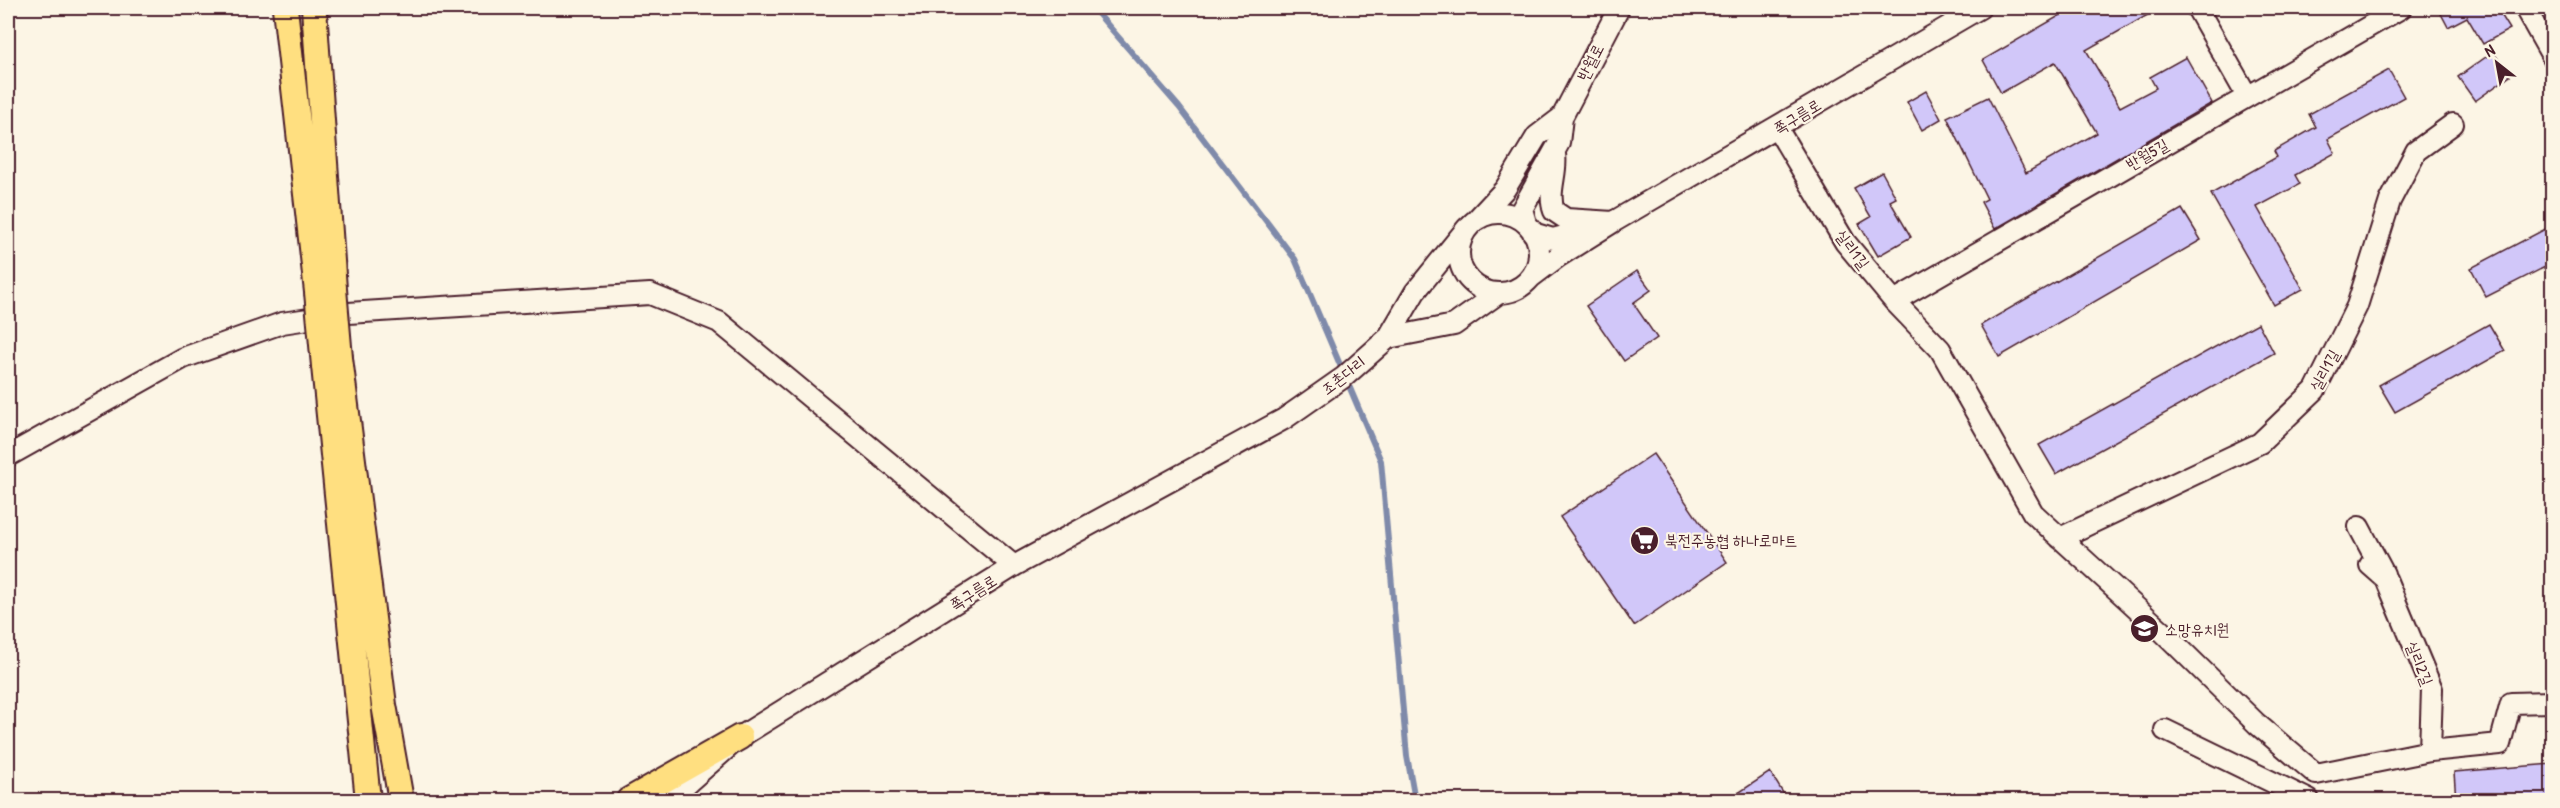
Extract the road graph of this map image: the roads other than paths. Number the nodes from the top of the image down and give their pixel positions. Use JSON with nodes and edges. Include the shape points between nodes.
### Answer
{"nodes":[{"id":1,"x":285,"y":8,"type":"edge"},
{"id":2,"x":314,"y":8,"type":"edge"},
{"id":3,"x":1618,"y":8,"type":"edge"},
{"id":4,"x":1980,"y":8,"type":"edge"},
{"id":5,"x":2197,"y":8,"type":"edge"},
{"id":6,"x":2401,"y":8,"type":"edge"},
{"id":7,"x":2524,"y":8,"type":"edge"},
{"id":8,"x":2553,"y":56,"type":"edge"},
{"id":9,"x":2247,"y":96,"type":"junction"},
{"id":10,"x":1562,"y":117,"type":"junction"},
{"id":11,"x":2453,"y":124,"type":"dead end"},
{"id":12,"x":1777,"y":128,"type":"junction"},
{"id":13,"x":1555,"y":151,"type":"junction"},
{"id":14,"x":1613,"y":222,"type":"junction"},
{"id":15,"x":1472,"y":224,"type":"junction"},
{"id":16,"x":1530,"y":228,"type":"junction"},
{"id":17,"x":1530,"y":278,"type":"junction"},
{"id":18,"x":325,"y":291,"type":"junction"},
{"id":19,"x":1499,"y":293,"type":"junction"},
{"id":20,"x":1894,"y":301,"type":"junction"},
{"id":21,"x":1388,"y":338,"type":"junction"},
{"id":22,"x":332,"y":362,"type":"junction"},
{"id":23,"x":1297,"y":410,"type":"joint"},
{"id":24,"x":8,"y":456,"type":"edge"},
{"id":25,"x":2359,"y":527,"type":"dead end"},
{"id":26,"x":2060,"y":538,"type":"junction"},
{"id":27,"x":2370,"y":565,"type":"dead end"},
{"id":28,"x":1014,"y":566,"type":"junction"},
{"id":29,"x":2386,"y":579,"type":"junction"},
{"id":30,"x":2553,"y":702,"type":"edge"},
{"id":31,"x":2165,"y":730,"type":"dead end"},
{"id":32,"x":740,"y":737,"type":"junction"},
{"id":33,"x":2430,"y":751,"type":"junction"},
{"id":34,"x":2316,"y":774,"type":"junction"},
{"id":35,"x":2306,"y":799,"type":"edge"},
{"id":36,"x":406,"y":800,"type":"edge"},
{"id":37,"x":368,"y":801,"type":"edge"},
{"id":38,"x":629,"y":801,"type":"edge"},
{"id":39,"x":668,"y":801,"type":"edge"}],
"edges":[{"from":1,"to":18,"type":"main road"},
{"from":2,"to":18,"type":"main road"},
{"from":3,"to":10,"type":"street","name":"반월로"},
{"from":4,"to":12,"type":"street","name":"쪽구름로"},
{"from":5,"to":9,"type":"street"},
{"from":6,"to":9,"type":"street","name":"반월5길"},
{"from":7,"to":8,"type":"street"},
{"from":9,"to":20,"type":"street","name":"반월5길"},
{"from":10,"to":13,"type":"street"},
{"from":10,"to":15,"type":"street","via":[[1537,136],[1505,189]]},
{"from":11,"to":26,"type":"street","name":"실리1길","via":[[2416,151],[2390,201],[2357,306],[2315,390],[2260,443]]},
{"from":12,"to":14,"type":"street","name":"쪽구름로"},
{"from":12,"to":20,"type":"street","name":"실리1길","via":[[1845,242]]},
{"from":13,"to":14,"type":"street","via":[[1557,166],[1551,196],[1554,211],[1566,219]]},
{"from":13,"to":16,"type":"street","via":[[1522,209]]},
{"from":14,"to":16,"type":"street","via":[[1553,239]]},
{"from":14,"to":17,"type":"street"},
{"from":15,"to":16,"type":"street","via":[[1489,214],[1502,213],[1515,216]]},
{"from":15,"to":19,"type":"street","via":[[1460,246],[1461,266],[1476,286]]},
{"from":15,"to":21,"type":"street","via":[[1415,292]]},
{"from":16,"to":17,"type":"street","via":[[1539,256]]},
{"from":17,"to":19,"type":"street","via":[[1511,291]]},
{"from":18,"to":22,"type":"main road","bridge":true},
{"from":19,"to":21,"type":"street","via":[[1454,325]]},
{"from":20,"to":26,"type":"street","name":"실리1길","via":[[1940,349],[2033,513]]},
{"from":21,"to":23,"type":"street","name":"조촌다리","via":[[1344,377]]},
{"from":22,"to":36,"type":"main road","via":[[384,705]]},
{"from":22,"to":37,"type":"main road"},
{"from":23,"to":28,"type":"street","name":"쪽구름로"},
{"from":24,"to":28,"type":"street","via":[[183,358],[282,323],[348,313],[650,294],[719,322]]},
{"from":25,"to":29,"type":"street","name":"실리2길"},
{"from":26,"to":34,"type":"street","name":"실리1길","via":[[2257,724]]},
{"from":27,"to":29,"type":"street","name":"실리2길"},
{"from":28,"to":32,"type":"street","name":"쪽구름로"},
{"from":29,"to":33,"type":"street","name":"실리2길","via":[[2432,689]]},
{"from":30,"to":33,"type":"street","via":[[2511,703],[2500,744]]},
{"from":31,"to":35,"type":"street"},
{"from":32,"to":38,"type":"main road"},
{"from":32,"to":39,"type":"street","name":"쪽구름로"},
{"from":33,"to":34,"type":"street"},
{"from":34,"to":35,"type":"street"}]}
